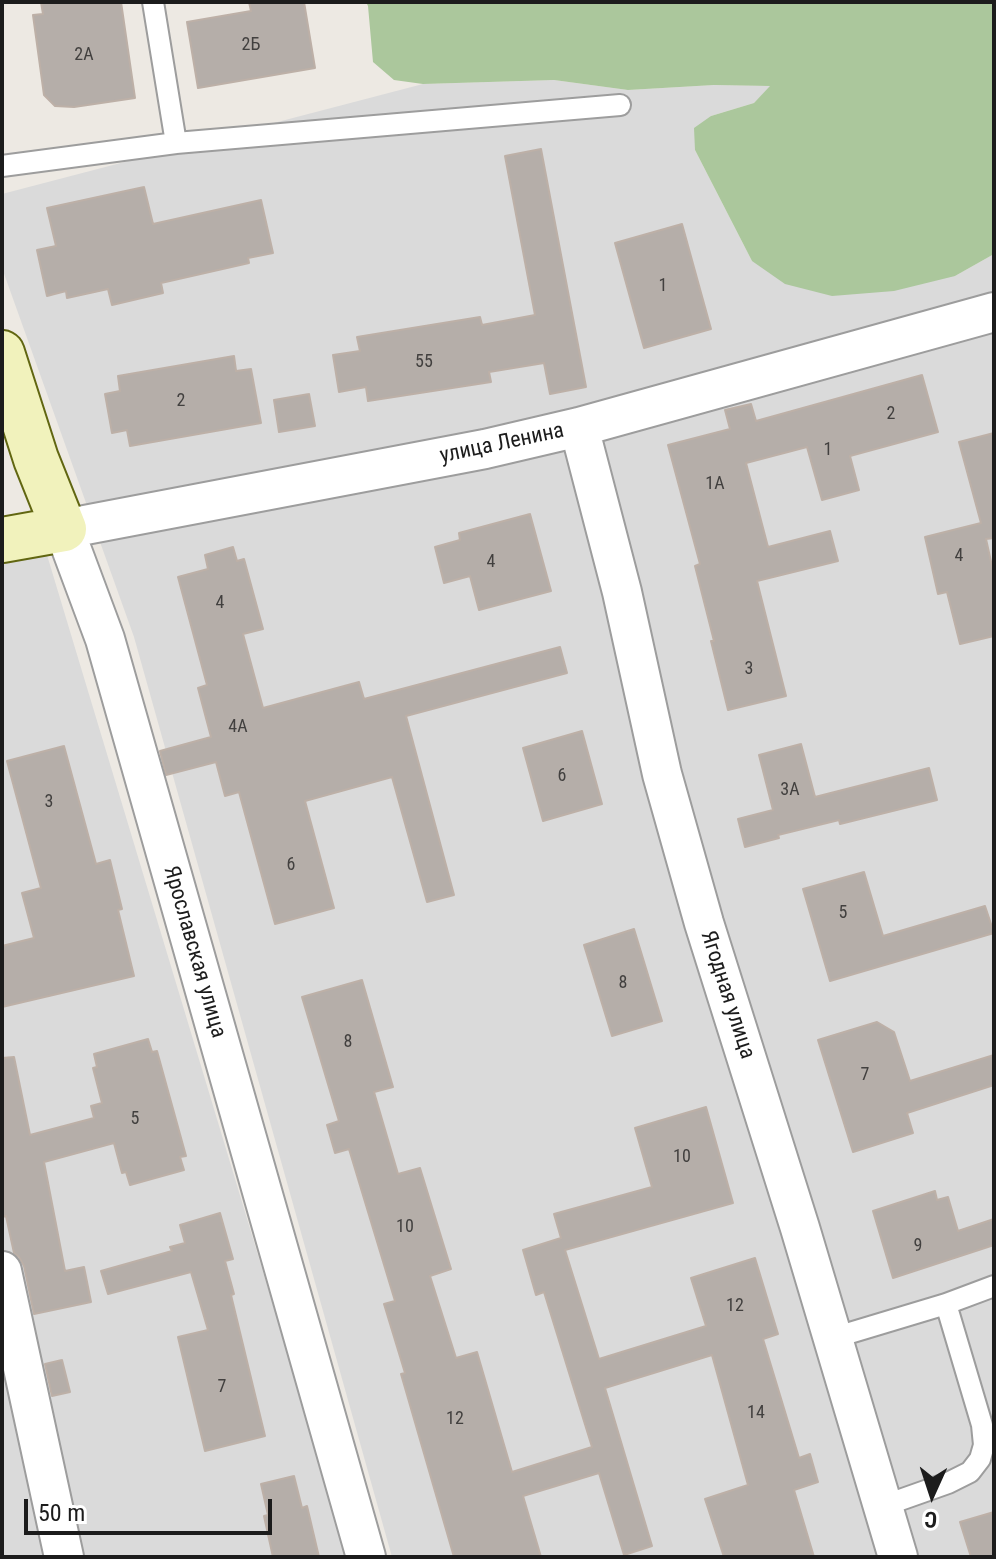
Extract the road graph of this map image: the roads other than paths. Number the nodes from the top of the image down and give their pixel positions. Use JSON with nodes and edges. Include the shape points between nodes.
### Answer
{"nodes":[{"id":1,"x":153,"y":2,"type":"edge"},
{"id":2,"x":620,"y":105,"type":"dead end"},
{"id":3,"x":176,"y":143,"type":"junction"},
{"id":4,"x":2,"y":166,"type":"edge"},
{"id":5,"x":994,"y":312,"type":"edge"},
{"id":6,"x":2,"y":353,"type":"edge"},
{"id":7,"x":579,"y":427,"type":"junction"},
{"id":8,"x":64,"y":529,"type":"junction"},
{"id":9,"x":2,"y":540,"type":"edge"},
{"id":10,"x":2,"y":1271,"type":"edge"},
{"id":11,"x":994,"y":1286,"type":"edge"},
{"id":12,"x":946,"y":1304,"type":"junction"},
{"id":13,"x":833,"y":1338,"type":"junction"},
{"id":14,"x":883,"y":1506,"type":"junction"},
{"id":15,"x":64,"y":1557,"type":"edge"},
{"id":16,"x":366,"y":1557,"type":"edge"},
{"id":17,"x":898,"y":1557,"type":"edge"}],
"edges":[{"from":1,"to":3,"type":"lane"},
{"from":2,"to":3,"type":"lane"},
{"from":3,"to":4,"type":"lane"},
{"from":5,"to":7,"type":"street","name":"улица Ленина"},
{"from":6,"to":8,"type":"main road","name":"Ярославская улица"},
{"from":7,"to":8,"type":"street","name":"улица Ленина"},
{"from":7,"to":13,"type":"street","name":"Ягодная улица","via":[[662,774]]},
{"from":8,"to":9,"type":"main road","name":"улица Ленина"},
{"from":8,"to":16,"type":"street","name":"Ярославская улица","via":[[105,639]]},
{"from":10,"to":15,"type":"street"},
{"from":11,"to":12,"type":"lane"},
{"from":12,"to":13,"type":"lane"},
{"from":12,"to":14,"type":"lane","via":[[982,1425],[980,1459],[970,1472],[948,1483]]},
{"from":13,"to":14,"type":"street","name":"Ягодная улица"},
{"from":14,"to":17,"type":"street","name":"Ягодная улица"}]}
